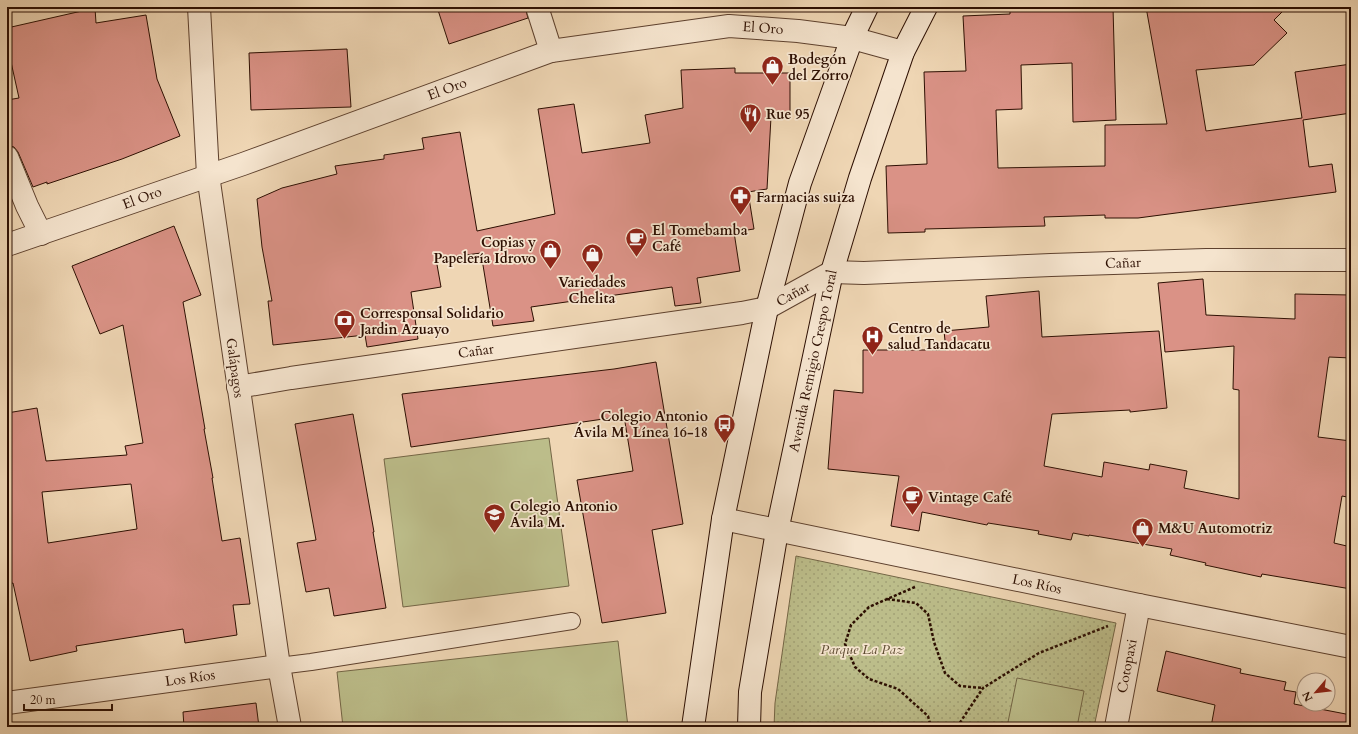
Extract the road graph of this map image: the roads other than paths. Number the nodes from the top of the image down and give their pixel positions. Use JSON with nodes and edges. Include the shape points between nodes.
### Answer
{"nodes":[{"id":1,"x":199,"y":7,"type":"edge"},
{"id":2,"x":537,"y":7,"type":"edge"},
{"id":3,"x":867,"y":7,"type":"edge"},
{"id":4,"x":926,"y":7,"type":"edge"},
{"id":5,"x":852,"y":38,"type":"junction"},
{"id":6,"x":551,"y":51,"type":"junction"},
{"id":7,"x":903,"y":52,"type":"junction"},
{"id":8,"x":7,"y":157,"type":"edge"},
{"id":9,"x":208,"y":175,"type":"junction"},
{"id":10,"x":41,"y":234,"type":"junction"},
{"id":11,"x":7,"y":245,"type":"edge"},
{"id":12,"x":1351,"y":260,"type":"edge"},
{"id":13,"x":832,"y":272,"type":"junction"},
{"id":14,"x":767,"y":308,"type":"junction"},
{"id":15,"x":238,"y":387,"type":"junction"},
{"id":16,"x":723,"y":519,"type":"junction"},
{"id":17,"x":777,"y":531,"type":"junction"},
{"id":18,"x":1139,"y":604,"type":"junction"},
{"id":19,"x":572,"y":621,"type":"dead end"},
{"id":20,"x":1351,"y":647,"type":"edge"},
{"id":21,"x":279,"y":666,"type":"junction"},
{"id":22,"x":7,"y":703,"type":"edge"},
{"id":23,"x":290,"y":727,"type":"edge"},
{"id":24,"x":693,"y":727,"type":"edge"},
{"id":25,"x":749,"y":727,"type":"edge"},
{"id":26,"x":1116,"y":727,"type":"edge"}],
"edges":[{"from":1,"to":9,"type":"street","name":"Galápagos"},
{"from":2,"to":6,"type":"street"},
{"from":3,"to":5,"type":"street"},
{"from":4,"to":7,"type":"street","name":"Avenida Remigio Crespo Toral"},
{"from":5,"to":6,"type":"street","name":"El Oro","via":[[798,30],[729,26]]},
{"from":5,"to":7,"type":"street","name":"El Oro"},
{"from":5,"to":14,"type":"street","via":[[800,183]]},
{"from":6,"to":9,"type":"street","name":"El Oro"},
{"from":7,"to":13,"type":"street","name":"Avenida Remigio Crespo Toral","via":[[860,178]]},
{"from":8,"to":10,"type":"street"},
{"from":9,"to":10,"type":"street","name":"El Oro"},
{"from":9,"to":15,"type":"street","name":"Galápagos"},
{"from":10,"to":11,"type":"street","name":"El Oro"},
{"from":12,"to":13,"type":"street","name":"Cañar","via":[[1206,260],[864,273]]},
{"from":13,"to":14,"type":"street","name":"Cañar"},
{"from":13,"to":17,"type":"street","name":"Avenida Remigio Crespo Toral"},
{"from":14,"to":15,"type":"street","name":"Cañar"},
{"from":14,"to":16,"type":"street"},
{"from":15,"to":21,"type":"street","name":"Galápagos"},
{"from":16,"to":17,"type":"street","name":"Los Ríos"},
{"from":16,"to":24,"type":"street"},
{"from":17,"to":18,"type":"street","name":"Los Ríos"},
{"from":17,"to":25,"type":"street","name":"Avenida Remigio Crespo Toral","via":[[750,692]]},
{"from":18,"to":20,"type":"street","name":"Los Ríos"},
{"from":18,"to":26,"type":"street","name":"Cotopaxi"},
{"from":19,"to":21,"type":"lane"},
{"from":21,"to":22,"type":"street","name":"Los Ríos"},
{"from":21,"to":23,"type":"street","name":"Galápagos"}]}
